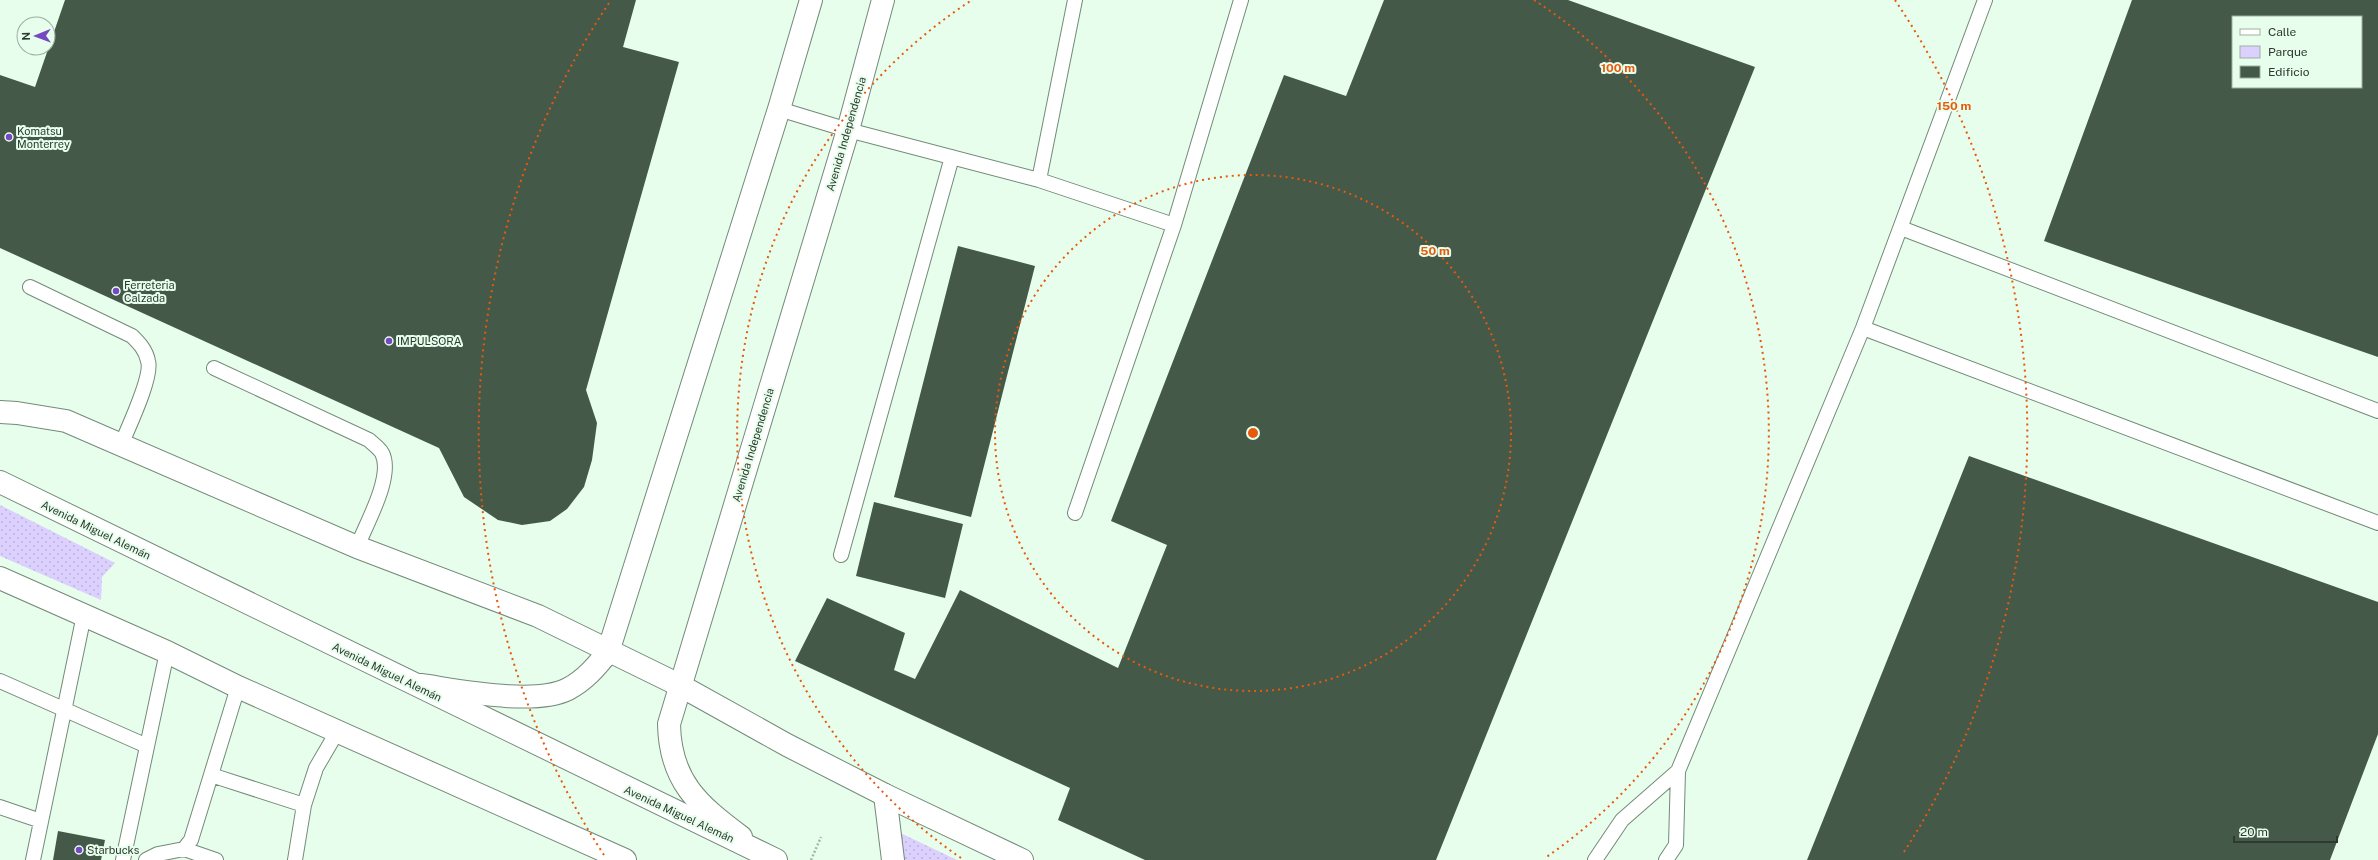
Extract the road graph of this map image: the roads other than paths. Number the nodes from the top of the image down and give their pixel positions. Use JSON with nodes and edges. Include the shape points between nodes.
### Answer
{"nodes":[{"id":1,"x":811,"y":0,"type":"edge"},
{"id":2,"x":883,"y":0,"type":"edge"},
{"id":3,"x":1075,"y":0,"type":"edge"},
{"id":4,"x":1241,"y":0,"type":"edge"},
{"id":5,"x":1985,"y":0,"type":"edge"},
{"id":6,"x":779,"y":109,"type":"junction"},
{"id":7,"x":848,"y":130,"type":"junction"},
{"id":8,"x":952,"y":157,"type":"junction"},
{"id":9,"x":1038,"y":180,"type":"junction"},
{"id":10,"x":1174,"y":225,"type":"junction"},
{"id":11,"x":1900,"y":228,"type":"junction"},
{"id":12,"x":30,"y":287,"type":"dead end"},
{"id":13,"x":1863,"y":328,"type":"junction"},
{"id":14,"x":214,"y":368,"type":"dead end"},
{"id":15,"x":2378,"y":411,"type":"edge"},
{"id":16,"x":0,"y":412,"type":"edge"},
{"id":17,"x":121,"y":445,"type":"junction"},
{"id":18,"x":0,"y":482,"type":"edge"},
{"id":19,"x":1075,"y":513,"type":"dead end"},
{"id":20,"x":2378,"y":523,"type":"edge"},
{"id":21,"x":357,"y":547,"type":"junction"},
{"id":22,"x":841,"y":555,"type":"dead end"},
{"id":23,"x":0,"y":578,"type":"edge"},
{"id":24,"x":84,"y":615,"type":"junction"},
{"id":25,"x":167,"y":652,"type":"junction"},
{"id":26,"x":608,"y":652,"type":"junction"},
{"id":27,"x":0,"y":681,"type":"edge"},
{"id":28,"x":413,"y":684,"type":"junction"},
{"id":29,"x":681,"y":686,"type":"junction"},
{"id":30,"x":238,"y":687,"type":"junction"},
{"id":31,"x":65,"y":711,"type":"junction"},
{"id":32,"x":337,"y":732,"type":"junction"},
{"id":33,"x":147,"y":746,"type":"junction"},
{"id":34,"x":1678,"y":771,"type":"junction"},
{"id":35,"x":211,"y":775,"type":"junction"},
{"id":36,"x":885,"y":795,"type":"junction"},
{"id":37,"x":304,"y":805,"type":"junction"},
{"id":38,"x":0,"y":807,"type":"edge"},
{"id":39,"x":41,"y":821,"type":"junction"},
{"id":40,"x":184,"y":849,"type":"junction"},
{"id":41,"x":771,"y":858,"type":"edge"},
{"id":42,"x":33,"y":860,"type":"edge"},
{"id":43,"x":123,"y":860,"type":"edge"},
{"id":44,"x":146,"y":860,"type":"edge"},
{"id":45,"x":216,"y":860,"type":"edge"},
{"id":46,"x":295,"y":860,"type":"edge"},
{"id":47,"x":625,"y":860,"type":"edge"},
{"id":48,"x":893,"y":860,"type":"edge"},
{"id":49,"x":1022,"y":860,"type":"edge"},
{"id":50,"x":1595,"y":860,"type":"edge"},
{"id":51,"x":1666,"y":860,"type":"edge"}],
"edges":[{"from":1,"to":6,"type":"main road"},
{"from":2,"to":7,"type":"main road","name":"Avenida Independencia"},
{"from":3,"to":9,"type":"lane"},
{"from":4,"to":10,"type":"lane"},
{"from":5,"to":11,"type":"lane"},
{"from":6,"to":7,"type":"lane"},
{"from":6,"to":26,"type":"main road"},
{"from":7,"to":8,"type":"lane"},
{"from":7,"to":29,"type":"main road","name":"Avenida Independencia"},
{"from":8,"to":9,"type":"lane"},
{"from":8,"to":22,"type":"lane"},
{"from":9,"to":10,"type":"lane"},
{"from":10,"to":19,"type":"lane"},
{"from":11,"to":13,"type":"lane"},
{"from":11,"to":15,"type":"lane"},
{"from":12,"to":17,"type":"lane","via":[[132,336],[144,348],[149,362],[147,380]]},
{"from":13,"to":20,"type":"lane"},
{"from":13,"to":34,"type":"lane"},
{"from":14,"to":21,"type":"lane","via":[[369,440],[382,453],[386,470]]},
{"from":16,"to":17,"type":"main road","via":[[66,421]]},
{"from":17,"to":21,"type":"main road"},
{"from":18,"to":28,"type":"main road","name":"Avenida Miguel Alemán"},
{"from":21,"to":26,"type":"main road","via":[[538,616]]},
{"from":23,"to":24,"type":"main road"},
{"from":24,"to":25,"type":"main road"},
{"from":24,"to":31,"type":"lane"},
{"from":25,"to":30,"type":"main road"},
{"from":25,"to":33,"type":"lane"},
{"from":26,"to":28,"type":"main road","via":[[588,677],[566,690],[539,696],[500,696]]},
{"from":26,"to":29,"type":"main road"},
{"from":27,"to":31,"type":"lane"},
{"from":28,"to":41,"type":"main road","name":"Avenida Miguel Alemán"},
{"from":29,"to":36,"type":"main road","via":[[787,745]]},
{"from":29,"to":41,"type":"main road","name":"Avenida Independencia","via":[[669,724],[669,743],[679,776],[716,818]]},
{"from":30,"to":32,"type":"main road"},
{"from":30,"to":35,"type":"lane"},
{"from":31,"to":33,"type":"lane"},
{"from":31,"to":39,"type":"lane"},
{"from":32,"to":37,"type":"lane","via":[[316,768]]},
{"from":32,"to":47,"type":"main road"},
{"from":33,"to":43,"type":"lane"},
{"from":34,"to":50,"type":"lane","via":[[1622,820]]},
{"from":34,"to":51,"type":"lane","via":[[1676,845]]},
{"from":35,"to":37,"type":"lane"},
{"from":35,"to":40,"type":"lane","via":[[191,840]]},
{"from":36,"to":48,"type":"main road"},
{"from":36,"to":49,"type":"main road"},
{"from":37,"to":46,"type":"lane"},
{"from":38,"to":39,"type":"lane"},
{"from":39,"to":42,"type":"lane"},
{"from":40,"to":44,"type":"lane","via":[[158,854]]},
{"from":40,"to":45,"type":"lane"}]}
